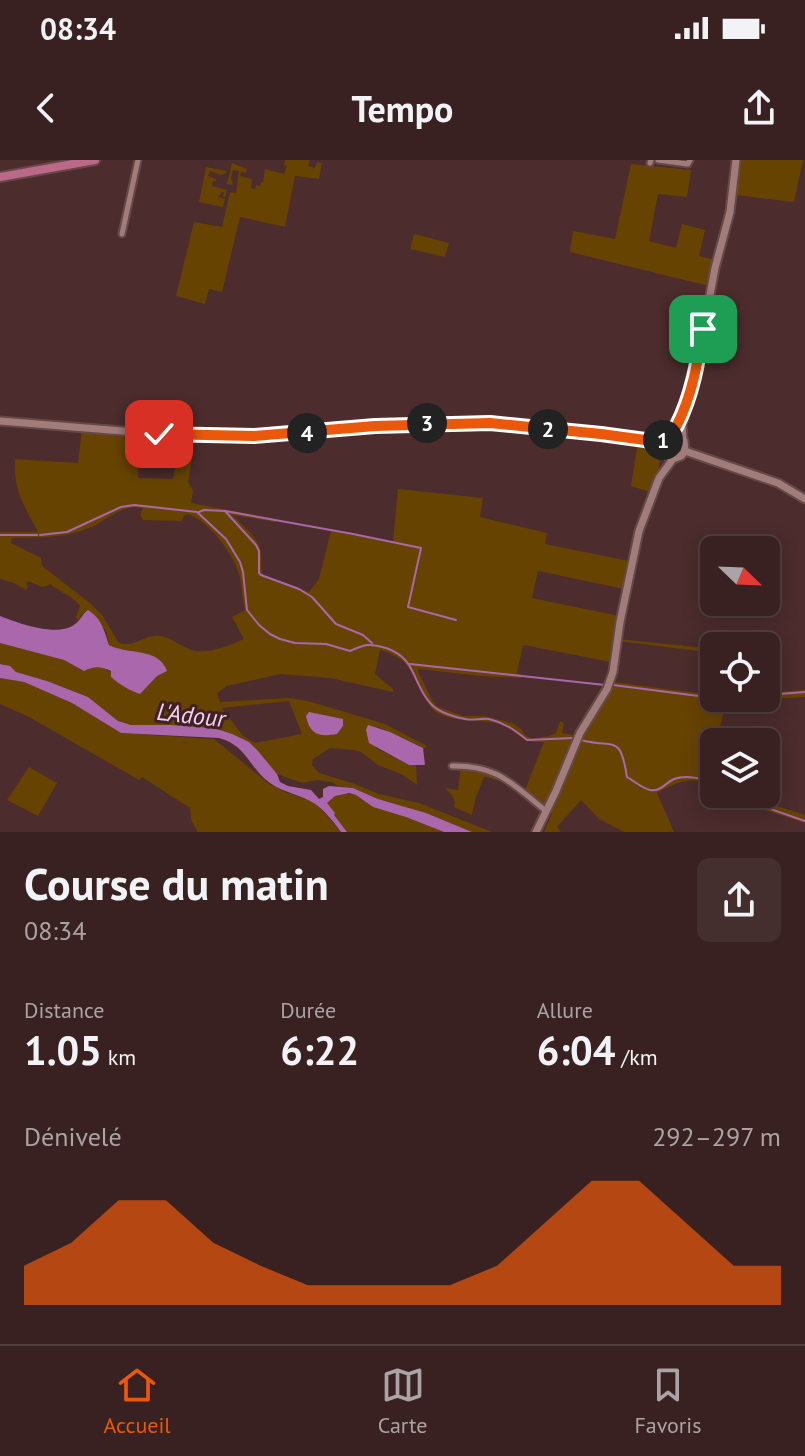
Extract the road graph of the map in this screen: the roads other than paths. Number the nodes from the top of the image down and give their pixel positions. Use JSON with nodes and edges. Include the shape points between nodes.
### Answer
{"nodes":[{"id":1,"x":95,"y":160,"type":"edge"},
{"id":2,"x":138,"y":160,"type":"edge"},
{"id":3,"x":658,"y":160,"type":"edge"},
{"id":4,"x":690,"y":160,"type":"edge"},
{"id":5,"x":736,"y":160,"type":"edge"},
{"id":6,"x":0,"y":177,"type":"edge"},
{"id":7,"x":122,"y":234,"type":"dead end"},
{"id":8,"x":685,"y":408,"type":"junction"},
{"id":9,"x":0,"y":421,"type":"edge"},
{"id":10,"x":670,"y":435,"type":"junction"},
{"id":11,"x":684,"y":441,"type":"junction"},
{"id":12,"x":661,"y":445,"type":"junction"},
{"id":13,"x":685,"y":451,"type":"junction"},
{"id":14,"x":663,"y":454,"type":"junction"},
{"id":15,"x":673,"y":459,"type":"junction"},
{"id":16,"x":659,"y":478,"type":"junction"},
{"id":17,"x":805,"y":499,"type":"edge"},
{"id":18,"x":452,"y":766,"type":"dead end"},
{"id":19,"x":547,"y":812,"type":"junction"},
{"id":20,"x":536,"y":832,"type":"edge"}],
"edges":[{"from":1,"to":6,"type":"main road"},
{"from":2,"to":7,"type":"street"},
{"from":3,"to":4,"type":"street"},
{"from":5,"to":8,"type":"main road","via":[[730,212]]},
{"from":8,"to":10,"type":"main road"},
{"from":8,"to":11,"type":"main road"},
{"from":9,"to":12,"type":"main road","via":[[218,436],[490,423]]},
{"from":10,"to":11,"type":"main road"},
{"from":10,"to":12,"type":"main road"},
{"from":11,"to":13,"type":"main road"},
{"from":12,"to":14,"type":"main road"},
{"from":13,"to":15,"type":"main road"},
{"from":13,"to":17,"type":"main road","via":[[778,483]]},
{"from":14,"to":15,"type":"main road"},
{"from":14,"to":16,"type":"main road"},
{"from":15,"to":16,"type":"main road"},
{"from":16,"to":19,"type":"main road","via":[[639,531],[613,672]]},
{"from":18,"to":19,"type":"street","via":[[494,772]]},
{"from":19,"to":20,"type":"main road"}]}
